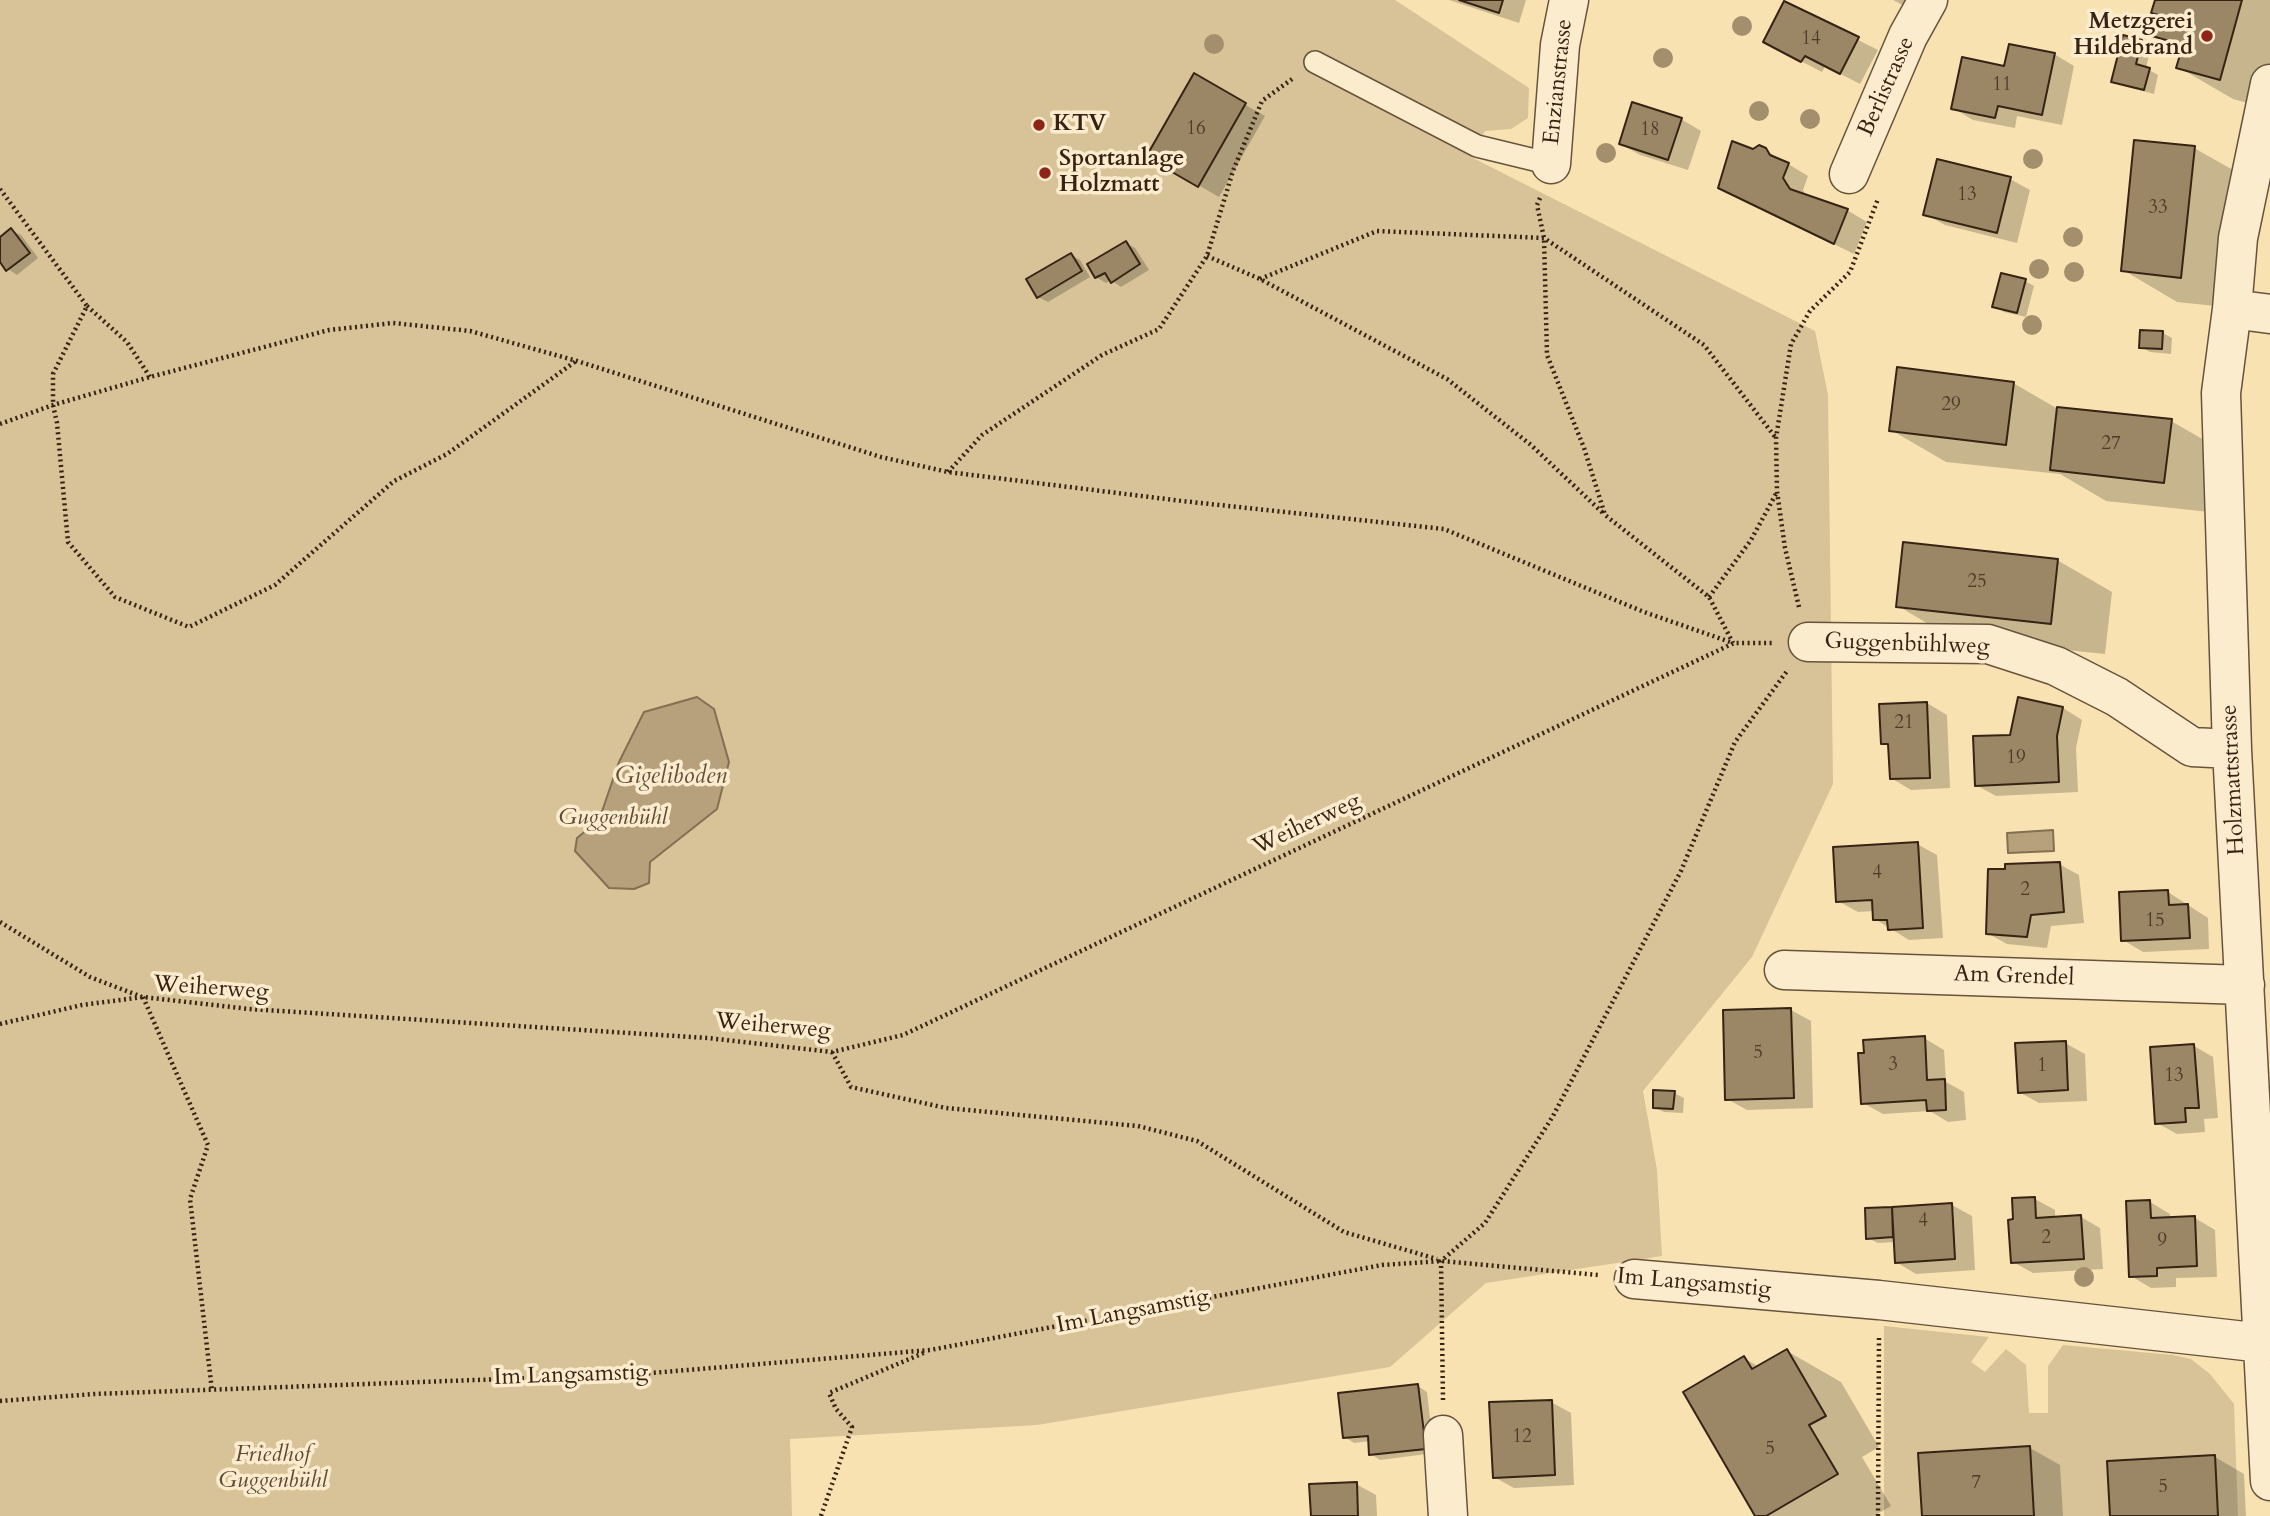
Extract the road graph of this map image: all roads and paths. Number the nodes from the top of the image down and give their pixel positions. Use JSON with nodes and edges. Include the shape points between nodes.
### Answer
{"nodes":[{"id":1,"x":1569,"y":0,"type":"edge"},
{"id":2,"x":1928,"y":0,"type":"edge"},
{"id":3,"x":1315,"y":62,"type":"joint"},
{"id":4,"x":2270,"y":84,"type":"edge"},
{"id":5,"x":1551,"y":164,"type":"junction"},
{"id":6,"x":1849,"y":174,"type":"joint"},
{"id":7,"x":0,"y":189,"type":"edge"},
{"id":8,"x":1544,"y":238,"type":"junction"},
{"id":9,"x":1207,"y":256,"type":"junction"},
{"id":10,"x":1260,"y":279,"type":"junction"},
{"id":11,"x":86,"y":306,"type":"junction"},
{"id":12,"x":2232,"y":309,"type":"junction"},
{"id":13,"x":2270,"y":314,"type":"edge"},
{"id":14,"x":577,"y":361,"type":"junction"},
{"id":15,"x":150,"y":377,"type":"junction"},
{"id":16,"x":53,"y":405,"type":"junction"},
{"id":17,"x":0,"y":424,"type":"edge"},
{"id":18,"x":1776,"y":438,"type":"junction"},
{"id":19,"x":948,"y":472,"type":"junction"},
{"id":20,"x":1777,"y":491,"type":"junction"},
{"id":21,"x":1605,"y":515,"type":"junction"},
{"id":22,"x":1709,"y":597,"type":"junction"},
{"id":23,"x":1808,"y":642,"type":"junction"},
{"id":24,"x":1734,"y":643,"type":"junction"},
{"id":25,"x":2232,"y":750,"type":"junction"},
{"id":26,"x":0,"y":922,"type":"edge"},
{"id":27,"x":1784,"y":970,"type":"dead end"},
{"id":28,"x":2245,"y":985,"type":"junction"},
{"id":29,"x":142,"y":997,"type":"junction"},
{"id":30,"x":0,"y":1024,"type":"edge"},
{"id":31,"x":832,"y":1052,"type":"junction"},
{"id":32,"x":1441,"y":1261,"type":"junction"},
{"id":33,"x":1633,"y":1279,"type":"joint"},
{"id":34,"x":1879,"y":1300,"type":"junction"},
{"id":35,"x":2263,"y":1343,"type":"junction"},
{"id":36,"x":930,"y":1350,"type":"junction"},
{"id":37,"x":212,"y":1391,"type":"junction"},
{"id":38,"x":0,"y":1401,"type":"edge"},
{"id":39,"x":1443,"y":1435,"type":"joint"},
{"id":40,"x":2270,"y":1470,"type":"edge"},
{"id":41,"x":2270,"y":1480,"type":"edge"},
{"id":42,"x":821,"y":1516,"type":"edge"},
{"id":43,"x":1448,"y":1516,"type":"edge"},
{"id":44,"x":1878,"y":1516,"type":"edge"}],
"edges":[{"from":1,"to":5,"type":"street","name":"Enzianstrasse","via":[[1560,46]]},
{"from":2,"to":6,"type":"street","name":"Berlistrasse"},
{"from":3,"to":5,"type":"lane","via":[[1477,146]]},
{"from":3,"to":9,"type":"path","via":[[1262,102],[1233,171]]},
{"from":4,"to":12,"type":"street","name":"Holzmattstrasse","via":[[2238,238]]},
{"from":5,"to":8,"type":"path","via":[[1537,205]]},
{"from":6,"to":18,"type":"path","via":[[1882,191],[1850,272],[1810,311],[1791,344]]},
{"from":7,"to":11,"type":"path"},
{"from":8,"to":10,"type":"path","via":[[1377,231]]},
{"from":8,"to":18,"type":"path","via":[[1704,345]]},
{"from":8,"to":21,"type":"path","via":[[1547,355]]},
{"from":9,"to":10,"type":"path"},
{"from":9,"to":19,"type":"path","via":[[1159,329],[1102,355],[982,435]]},
{"from":10,"to":21,"type":"path","via":[[1447,379],[1531,445]]},
{"from":11,"to":15,"type":"path","via":[[127,342]]},
{"from":11,"to":16,"type":"path","via":[[53,374]]},
{"from":12,"to":13,"type":"street"},
{"from":12,"to":25,"type":"street","name":"Holzmattstrasse","via":[[2221,393]]},
{"from":14,"to":15,"type":"path","via":[[470,331],[393,323],[329,330]]},
{"from":14,"to":16,"type":"path","via":[[446,454],[394,481],[275,585],[189,627],[115,597],[68,542]]},
{"from":14,"to":19,"type":"path","via":[[881,457]]},
{"from":15,"to":16,"type":"path"},
{"from":16,"to":17,"type":"path"},
{"from":18,"to":20,"type":"path"},
{"from":19,"to":24,"type":"path","via":[[1444,529],[1644,612]]},
{"from":20,"to":22,"type":"path","via":[[1751,540]]},
{"from":20,"to":23,"type":"path","via":[[1785,548]]},
{"from":21,"to":22,"type":"path"},
{"from":22,"to":24,"type":"path"},
{"from":23,"to":24,"type":"path","name":"Weiherweg"},
{"from":23,"to":25,"type":"street","name":"Guggenbühlweg","via":[[1988,645],[2056,666],[2117,697],[2192,747]]},
{"from":23,"to":32,"type":"path","via":[[1735,742],[1681,871],[1553,1116],[1485,1223]]},
{"from":24,"to":31,"type":"path","name":"Weiherweg","via":[[903,1035]]},
{"from":25,"to":28,"type":"street","name":"Holzmattstrasse"},
{"from":26,"to":29,"type":"path","via":[[90,977]]},
{"from":27,"to":28,"type":"street","name":"Am Grendel"},
{"from":28,"to":35,"type":"street","name":"Holzmattstrasse"},
{"from":29,"to":30,"type":"path"},
{"from":29,"to":31,"type":"path","name":"Weiherweg","via":[[249,1009],[708,1038]]},
{"from":29,"to":37,"type":"path","name":"Weiherweg","via":[[208,1145],[190,1199]]},
{"from":31,"to":32,"type":"path","via":[[851,1087],[946,1108],[1138,1126],[1198,1141],[1344,1232]]},
{"from":32,"to":33,"type":"path","name":"Im Langsamstig"},
{"from":32,"to":36,"type":"path","name":"Im Langsamstig","via":[[1382,1265]]},
{"from":32,"to":39,"type":"path"},
{"from":33,"to":34,"type":"street","name":"Im Langsamstig"},
{"from":34,"to":35,"type":"street","name":"Im Langsamstig"},
{"from":34,"to":44,"type":"path"},
{"from":35,"to":40,"type":"street","name":"Holzmattstrasse"},
{"from":36,"to":37,"type":"path","name":"Im Langsamstig","via":[[639,1374]]},
{"from":36,"to":42,"type":"path","via":[[830,1393],[835,1409],[852,1427]]},
{"from":37,"to":38,"type":"path","name":"Im Langsamstig"},
{"from":39,"to":43,"type":"street"},
{"from":40,"to":41,"type":"street","name":"Holzmattstrasse"}]}
